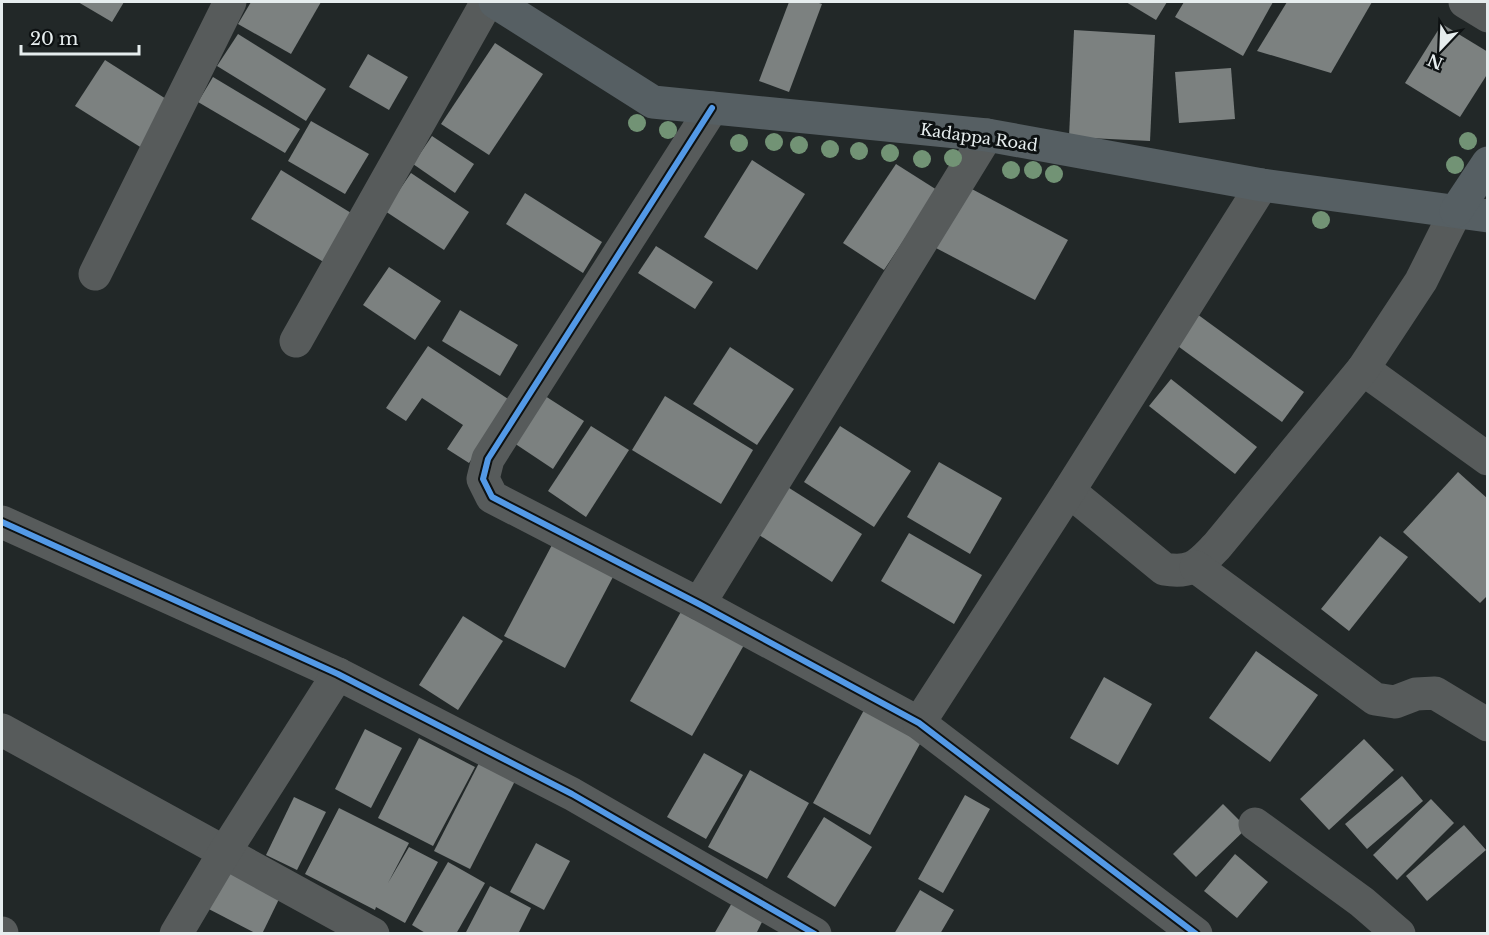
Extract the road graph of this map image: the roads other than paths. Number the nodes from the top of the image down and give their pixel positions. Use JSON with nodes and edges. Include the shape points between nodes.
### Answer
{"nodes":[{"id":1,"x":230,"y":2,"type":"edge"},
{"id":2,"x":487,"y":2,"type":"edge"},
{"id":3,"x":495,"y":2,"type":"edge"},
{"id":4,"x":1465,"y":2,"type":"edge"},
{"id":5,"x":1488,"y":16,"type":"edge"},
{"id":6,"x":712,"y":108,"type":"junction"},
{"id":7,"x":987,"y":135,"type":"junction"},
{"id":8,"x":1488,"y":163,"type":"edge"},
{"id":9,"x":1262,"y":185,"type":"junction"},
{"id":10,"x":1472,"y":214,"type":"edge"},
{"id":11,"x":94,"y":274,"type":"dead end"},
{"id":12,"x":296,"y":341,"type":"dead end"},
{"id":13,"x":1363,"y":369,"type":"junction"},
{"id":14,"x":1488,"y":459,"type":"edge"},
{"id":15,"x":1069,"y":491,"type":"junction"},
{"id":16,"x":2,"y":522,"type":"edge"},
{"id":17,"x":1196,"y":567,"type":"junction"},
{"id":18,"x":699,"y":604,"type":"junction"},
{"id":19,"x":338,"y":674,"type":"junction"},
{"id":20,"x":919,"y":723,"type":"junction"},
{"id":21,"x":1488,"y":724,"type":"edge"},
{"id":22,"x":2,"y":730,"type":"edge"},
{"id":23,"x":1255,"y":824,"type":"dead end"},
{"id":24,"x":224,"y":853,"type":"junction"},
{"id":25,"x":176,"y":933,"type":"edge"},
{"id":26,"x":374,"y":933,"type":"edge"},
{"id":27,"x":815,"y":933,"type":"edge"},
{"id":28,"x":1196,"y":933,"type":"edge"},
{"id":29,"x":1398,"y":933,"type":"edge"}],
"edges":[{"from":1,"to":11,"type":"street"},
{"from":2,"to":12,"type":"street"},
{"from":3,"to":6,"type":"main road","name":"Kadappa Road","via":[[653,102]]},
{"from":4,"to":5,"type":"street"},
{"from":6,"to":7,"type":"main road","name":"Kadappa Road"},
{"from":6,"to":18,"type":"street","via":[[488,459],[483,479],[492,496]]},
{"from":7,"to":9,"type":"main road","name":"Kadappa Road"},
{"from":7,"to":18,"type":"street"},
{"from":8,"to":10,"type":"main road"},
{"from":9,"to":10,"type":"main road","name":"Kadappa Road"},
{"from":9,"to":15,"type":"street"},
{"from":10,"to":13,"type":"street","via":[[1421,281]]},
{"from":13,"to":14,"type":"street"},
{"from":13,"to":17,"type":"street"},
{"from":15,"to":17,"type":"street","via":[[1164,569]]},
{"from":15,"to":20,"type":"street"},
{"from":16,"to":19,"type":"street"},
{"from":17,"to":21,"type":"street","via":[[1375,699],[1395,702],[1416,694],[1435,693]]},
{"from":18,"to":20,"type":"street"},
{"from":19,"to":24,"type":"street"},
{"from":19,"to":27,"type":"street","via":[[572,794]]},
{"from":20,"to":28,"type":"street"},
{"from":22,"to":24,"type":"street"},
{"from":23,"to":29,"type":"street"},
{"from":24,"to":25,"type":"street"},
{"from":24,"to":26,"type":"street"}]}
